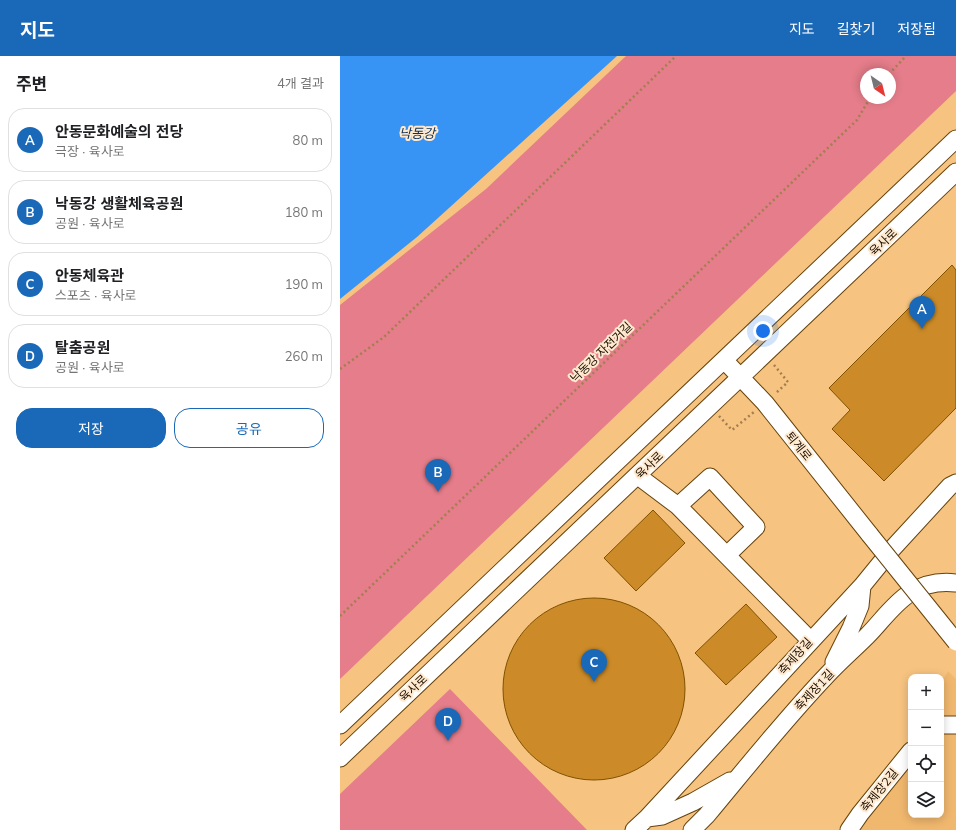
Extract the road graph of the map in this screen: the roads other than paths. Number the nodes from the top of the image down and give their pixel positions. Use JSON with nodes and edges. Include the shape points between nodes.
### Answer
{"nodes":[{"id":1,"x":956,"y":139,"type":"edge"},
{"id":2,"x":956,"y":172,"type":"edge"},
{"id":3,"x":724,"y":360,"type":"junction"},
{"id":4,"x":741,"y":377,"type":"junction"},
{"id":5,"x":638,"y":476,"type":"junction"},
{"id":6,"x":956,"y":482,"type":"edge"},
{"id":7,"x":678,"y":506,"type":"junction"},
{"id":8,"x":727,"y":555,"type":"junction"},
{"id":9,"x":956,"y":583,"type":"edge"},
{"id":10,"x":862,"y":586,"type":"junction"},
{"id":11,"x":810,"y":640,"type":"junction"},
{"id":12,"x":956,"y":642,"type":"edge"},
{"id":13,"x":829,"y":673,"type":"junction"},
{"id":14,"x":340,"y":725,"type":"edge"},
{"id":15,"x":944,"y":725,"type":"edge"},
{"id":16,"x":956,"y":725,"type":"edge"},
{"id":17,"x":908,"y":755,"type":"edge"},
{"id":18,"x":340,"y":758,"type":"edge"},
{"id":19,"x":740,"y":775,"type":"junction"},
{"id":20,"x":647,"y":818,"type":"junction"},
{"id":21,"x":634,"y":830,"type":"edge"},
{"id":22,"x":692,"y":830,"type":"edge"},
{"id":23,"x":849,"y":830,"type":"edge"}],
"edges":[{"from":1,"to":3,"type":"street","name":"육사로"},
{"from":2,"to":4,"type":"street","name":"육사로"},
{"from":3,"to":4,"type":"street","name":"퇴계로"},
{"from":3,"to":14,"type":"street","name":"육사로"},
{"from":4,"to":5,"type":"street","name":"육사로"},
{"from":4,"to":12,"type":"street","name":"퇴계로","bridge":true,"via":[[765,403]]},
{"from":5,"to":7,"type":"street"},
{"from":5,"to":18,"type":"street","name":"육사로"},
{"from":6,"to":10,"type":"street","name":"축제장길","via":[[893,548]]},
{"from":7,"to":8,"type":"street"},
{"from":7,"to":8,"type":"street","via":[[710,477],[756,526]]},
{"from":8,"to":11,"type":"street"},
{"from":9,"to":13,"type":"street","name":"축제장1길","via":[[926,585],[910,592]]},
{"from":10,"to":11,"type":"street","name":"축제장길"},
{"from":10,"to":13,"type":"street","via":[[860,606]]},
{"from":11,"to":20,"type":"street","name":"축제장길"},
{"from":13,"to":19,"type":"street","name":"축제장1길"},
{"from":15,"to":16,"type":"street"},
{"from":17,"to":23,"type":"street","name":"축제장2길"},
{"from":19,"to":20,"type":"street","via":[[687,805],[662,816]]},
{"from":19,"to":22,"type":"street","name":"축제장1길","via":[[708,815]]},
{"from":20,"to":21,"type":"street","name":"축제장길"}]}
